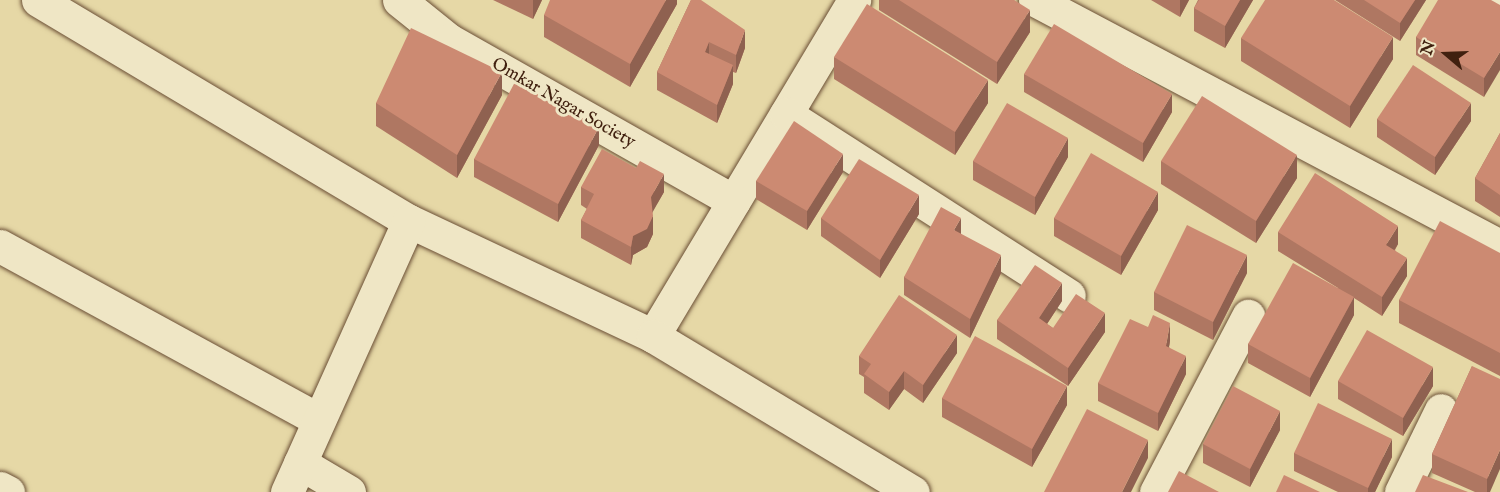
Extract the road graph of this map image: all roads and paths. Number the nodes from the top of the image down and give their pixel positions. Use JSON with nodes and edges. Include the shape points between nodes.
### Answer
{"nodes":[{"id":1,"x":38,"y":0,"type":"edge"},
{"id":2,"x":399,"y":0,"type":"edge"},
{"id":3,"x":854,"y":0,"type":"edge"},
{"id":4,"x":1035,"y":0,"type":"edge"},
{"id":5,"x":1493,"y":0,"type":"edge"},
{"id":6,"x":1500,"y":4,"type":"edge"},
{"id":7,"x":786,"y":114,"type":"junction"},
{"id":8,"x":734,"y":201,"type":"junction"},
{"id":9,"x":409,"y":221,"type":"junction"},
{"id":10,"x":0,"y":246,"type":"edge"},
{"id":11,"x":1500,"y":246,"type":"edge"},
{"id":12,"x":1069,"y":296,"type":"dead end"},
{"id":13,"x":1248,"y":316,"type":"dead end"},
{"id":14,"x":653,"y":336,"type":"junction"},
{"id":15,"x":1441,"y":410,"type":"dead end"},
{"id":16,"x":319,"y":420,"type":"junction"},
{"id":17,"x":300,"y":463,"type":"junction"},
{"id":18,"x":0,"y":488,"type":"edge"},
{"id":19,"x":8,"y":492,"type":"edge"},
{"id":20,"x":287,"y":492,"type":"edge"},
{"id":21,"x":348,"y":492,"type":"edge"},
{"id":22,"x":913,"y":492,"type":"edge"},
{"id":23,"x":1156,"y":492,"type":"edge"},
{"id":24,"x":1401,"y":492,"type":"edge"}],
"edges":[{"from":1,"to":9,"type":"street"},
{"from":2,"to":8,"type":"street","name":"Omkar Nagar Society","via":[[449,40]]},
{"from":3,"to":7,"type":"street"},
{"from":4,"to":11,"type":"street"},
{"from":5,"to":6,"type":"street"},
{"from":7,"to":8,"type":"street"},
{"from":7,"to":12,"type":"street"},
{"from":8,"to":14,"type":"street"},
{"from":9,"to":14,"type":"street"},
{"from":9,"to":16,"type":"street"},
{"from":10,"to":16,"type":"street"},
{"from":13,"to":23,"type":"street"},
{"from":14,"to":22,"type":"street"},
{"from":15,"to":24,"type":"street"},
{"from":16,"to":17,"type":"street"},
{"from":17,"to":20,"type":"street"},
{"from":17,"to":21,"type":"street"},
{"from":18,"to":19,"type":"street"}]}
